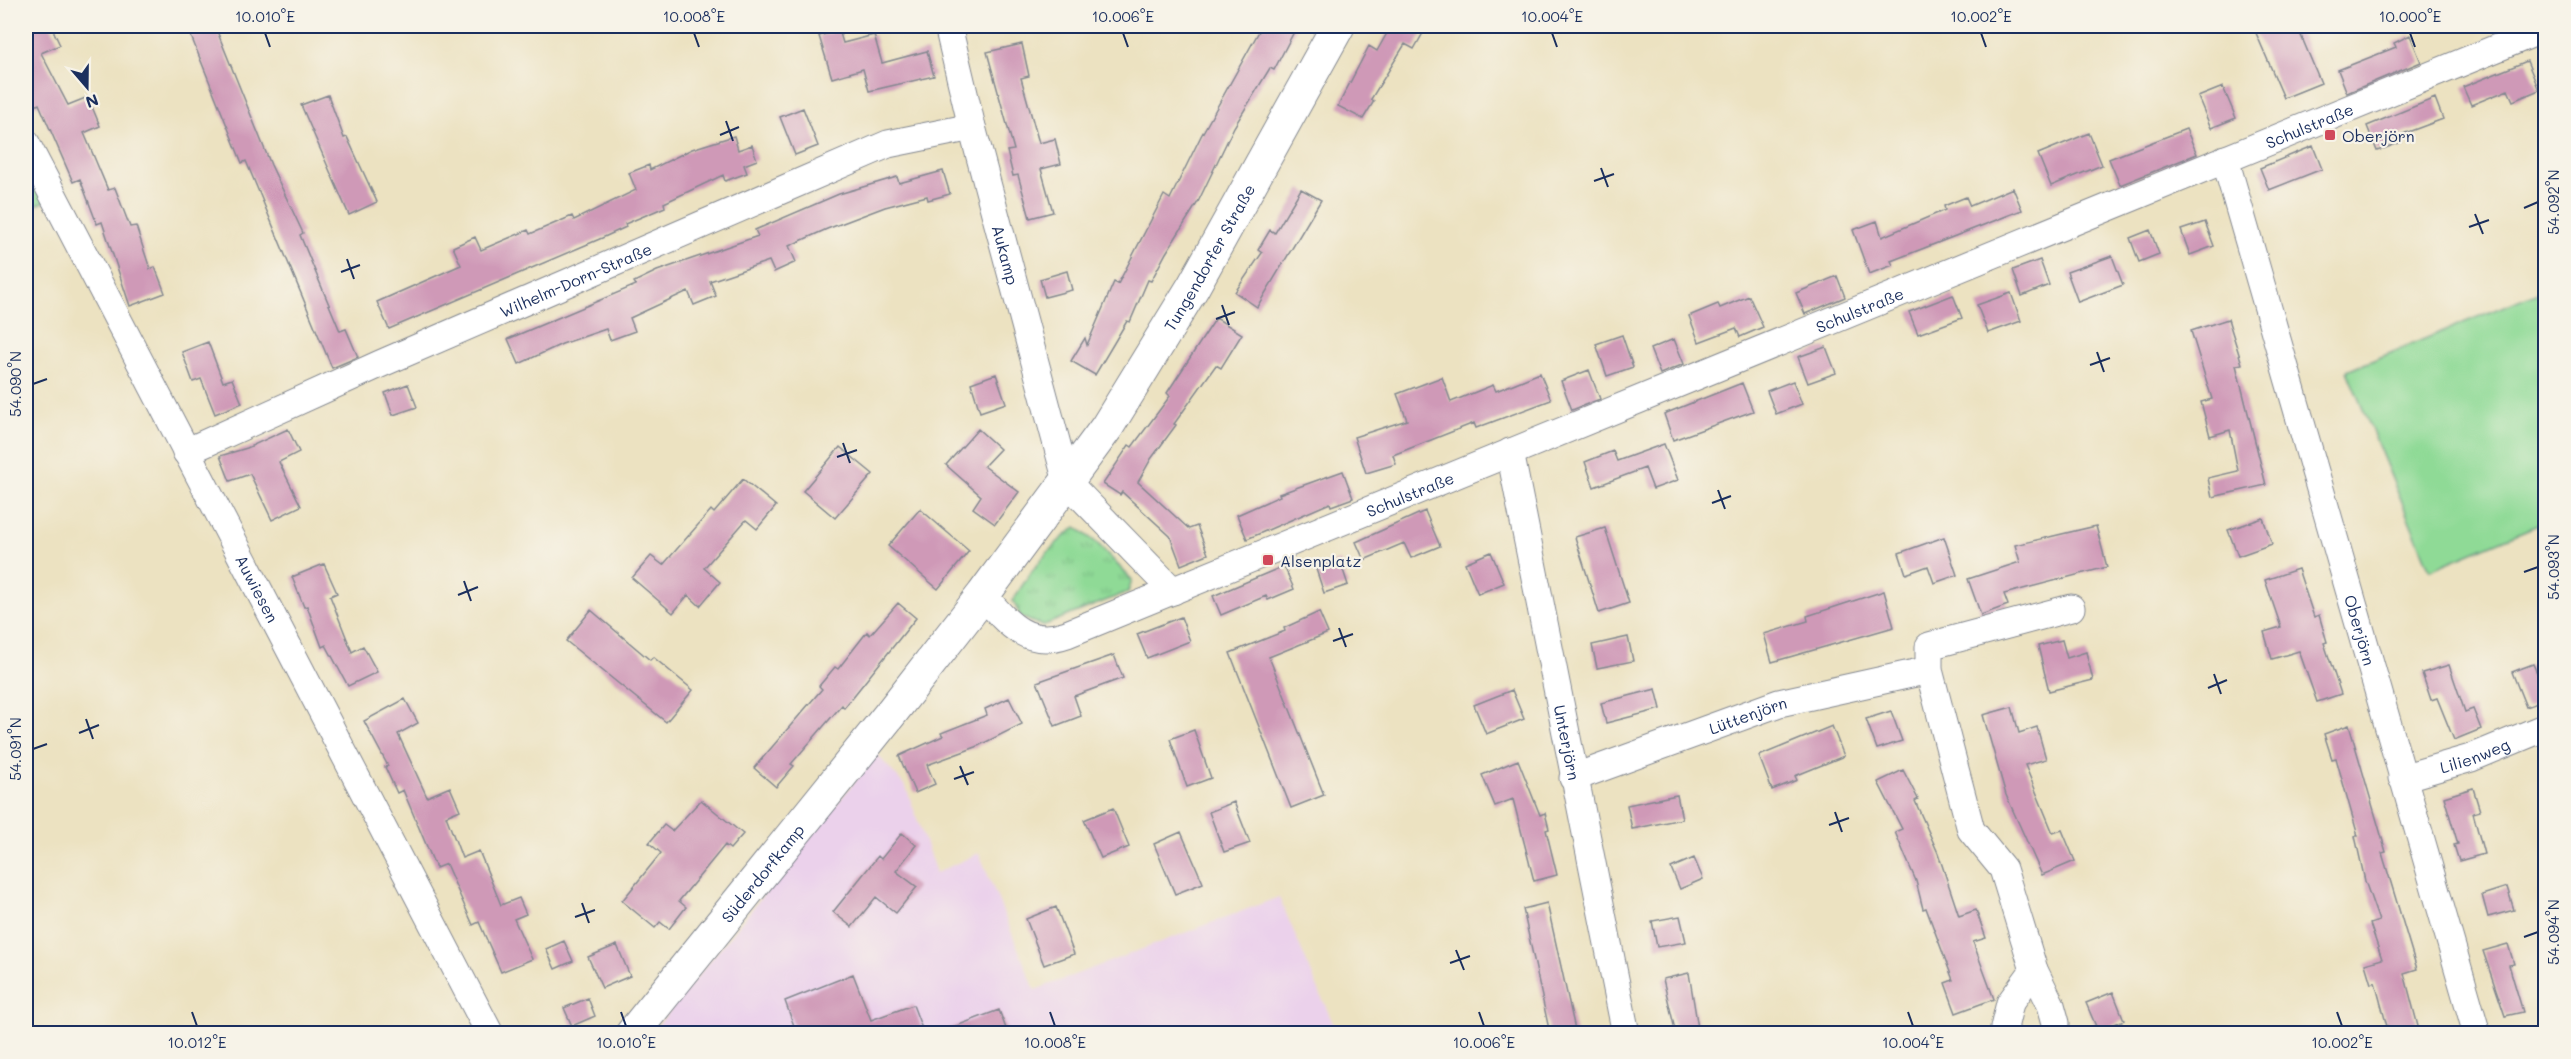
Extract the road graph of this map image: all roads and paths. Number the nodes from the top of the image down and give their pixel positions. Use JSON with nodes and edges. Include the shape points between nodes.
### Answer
{"nodes":[{"id":1,"x":948,"y":26,"type":"edge"},
{"id":2,"x":1338,"y":26,"type":"edge"},
{"id":3,"x":2546,"y":28,"type":"edge"},
{"id":4,"x":972,"y":127,"type":"junction"},
{"id":5,"x":26,"y":143,"type":"edge"},
{"id":6,"x":2225,"y":159,"type":"junction"},
{"id":7,"x":186,"y":452,"type":"junction"},
{"id":8,"x":1509,"y":452,"type":"junction"},
{"id":9,"x":1066,"y":482,"type":"junction"},
{"id":10,"x":1173,"y":591,"type":"junction"},
{"id":11,"x":983,"y":596,"type":"junction"},
{"id":12,"x":2071,"y":608,"type":"dead end"},
{"id":13,"x":1929,"y":670,"type":"junction"},
{"id":14,"x":2546,"y":727,"type":"edge"},
{"id":15,"x":1573,"y":778,"type":"junction"},
{"id":16,"x":2402,"y":778,"type":"junction"},
{"id":17,"x":2034,"y":970,"type":"junction"},
{"id":18,"x":490,"y":1034,"type":"edge"},
{"id":19,"x":632,"y":1034,"type":"edge"},
{"id":20,"x":1626,"y":1034,"type":"edge"},
{"id":21,"x":2007,"y":1034,"type":"edge"},
{"id":22,"x":2055,"y":1034,"type":"edge"},
{"id":23,"x":2477,"y":1034,"type":"edge"}],
"edges":[{"from":1,"to":4,"type":"street","name":"Aukamp"},
{"from":2,"to":9,"type":"main road","name":"Tungendorfer Straße","via":[[1193,287],[1107,427]]},
{"from":3,"to":6,"type":"street","name":"Schulstraße"},
{"from":4,"to":7,"type":"street","name":"Wilhelm-Dorn-Straße","via":[[888,144]]},
{"from":4,"to":9,"type":"street","name":"Aukamp"},
{"from":5,"to":7,"type":"street","name":"Auwiesen"},
{"from":6,"to":8,"type":"street","name":"Schulstraße"},
{"from":6,"to":16,"type":"street","name":"Oberjörn"},
{"from":7,"to":18,"type":"street","name":"Auwiesen"},
{"from":8,"to":10,"type":"street","name":"Schulstraße"},
{"from":8,"to":15,"type":"street","name":"Unterjörn"},
{"from":9,"to":10,"type":"street"},
{"from":9,"to":11,"type":"main road"},
{"from":10,"to":11,"type":"street","via":[[1053,639],[1026,636]]},
{"from":11,"to":19,"type":"main road","name":"Süderdorfkamp"},
{"from":12,"to":13,"type":"street","via":[[1929,646]]},
{"from":13,"to":15,"type":"street","name":"Lüttenjörn","via":[[1779,703]]},
{"from":13,"to":17,"type":"street","via":[[1971,830],[2003,869]]},
{"from":14,"to":16,"type":"street","name":"Lilienweg","via":[[2471,758]]},
{"from":15,"to":20,"type":"street","name":"Unterjörn"},
{"from":16,"to":23,"type":"street","name":"Oberjörn"},
{"from":17,"to":21,"type":"street","via":[[2010,1004],[2004,1028]]},
{"from":17,"to":22,"type":"street","via":[[2056,1023]]}]}
